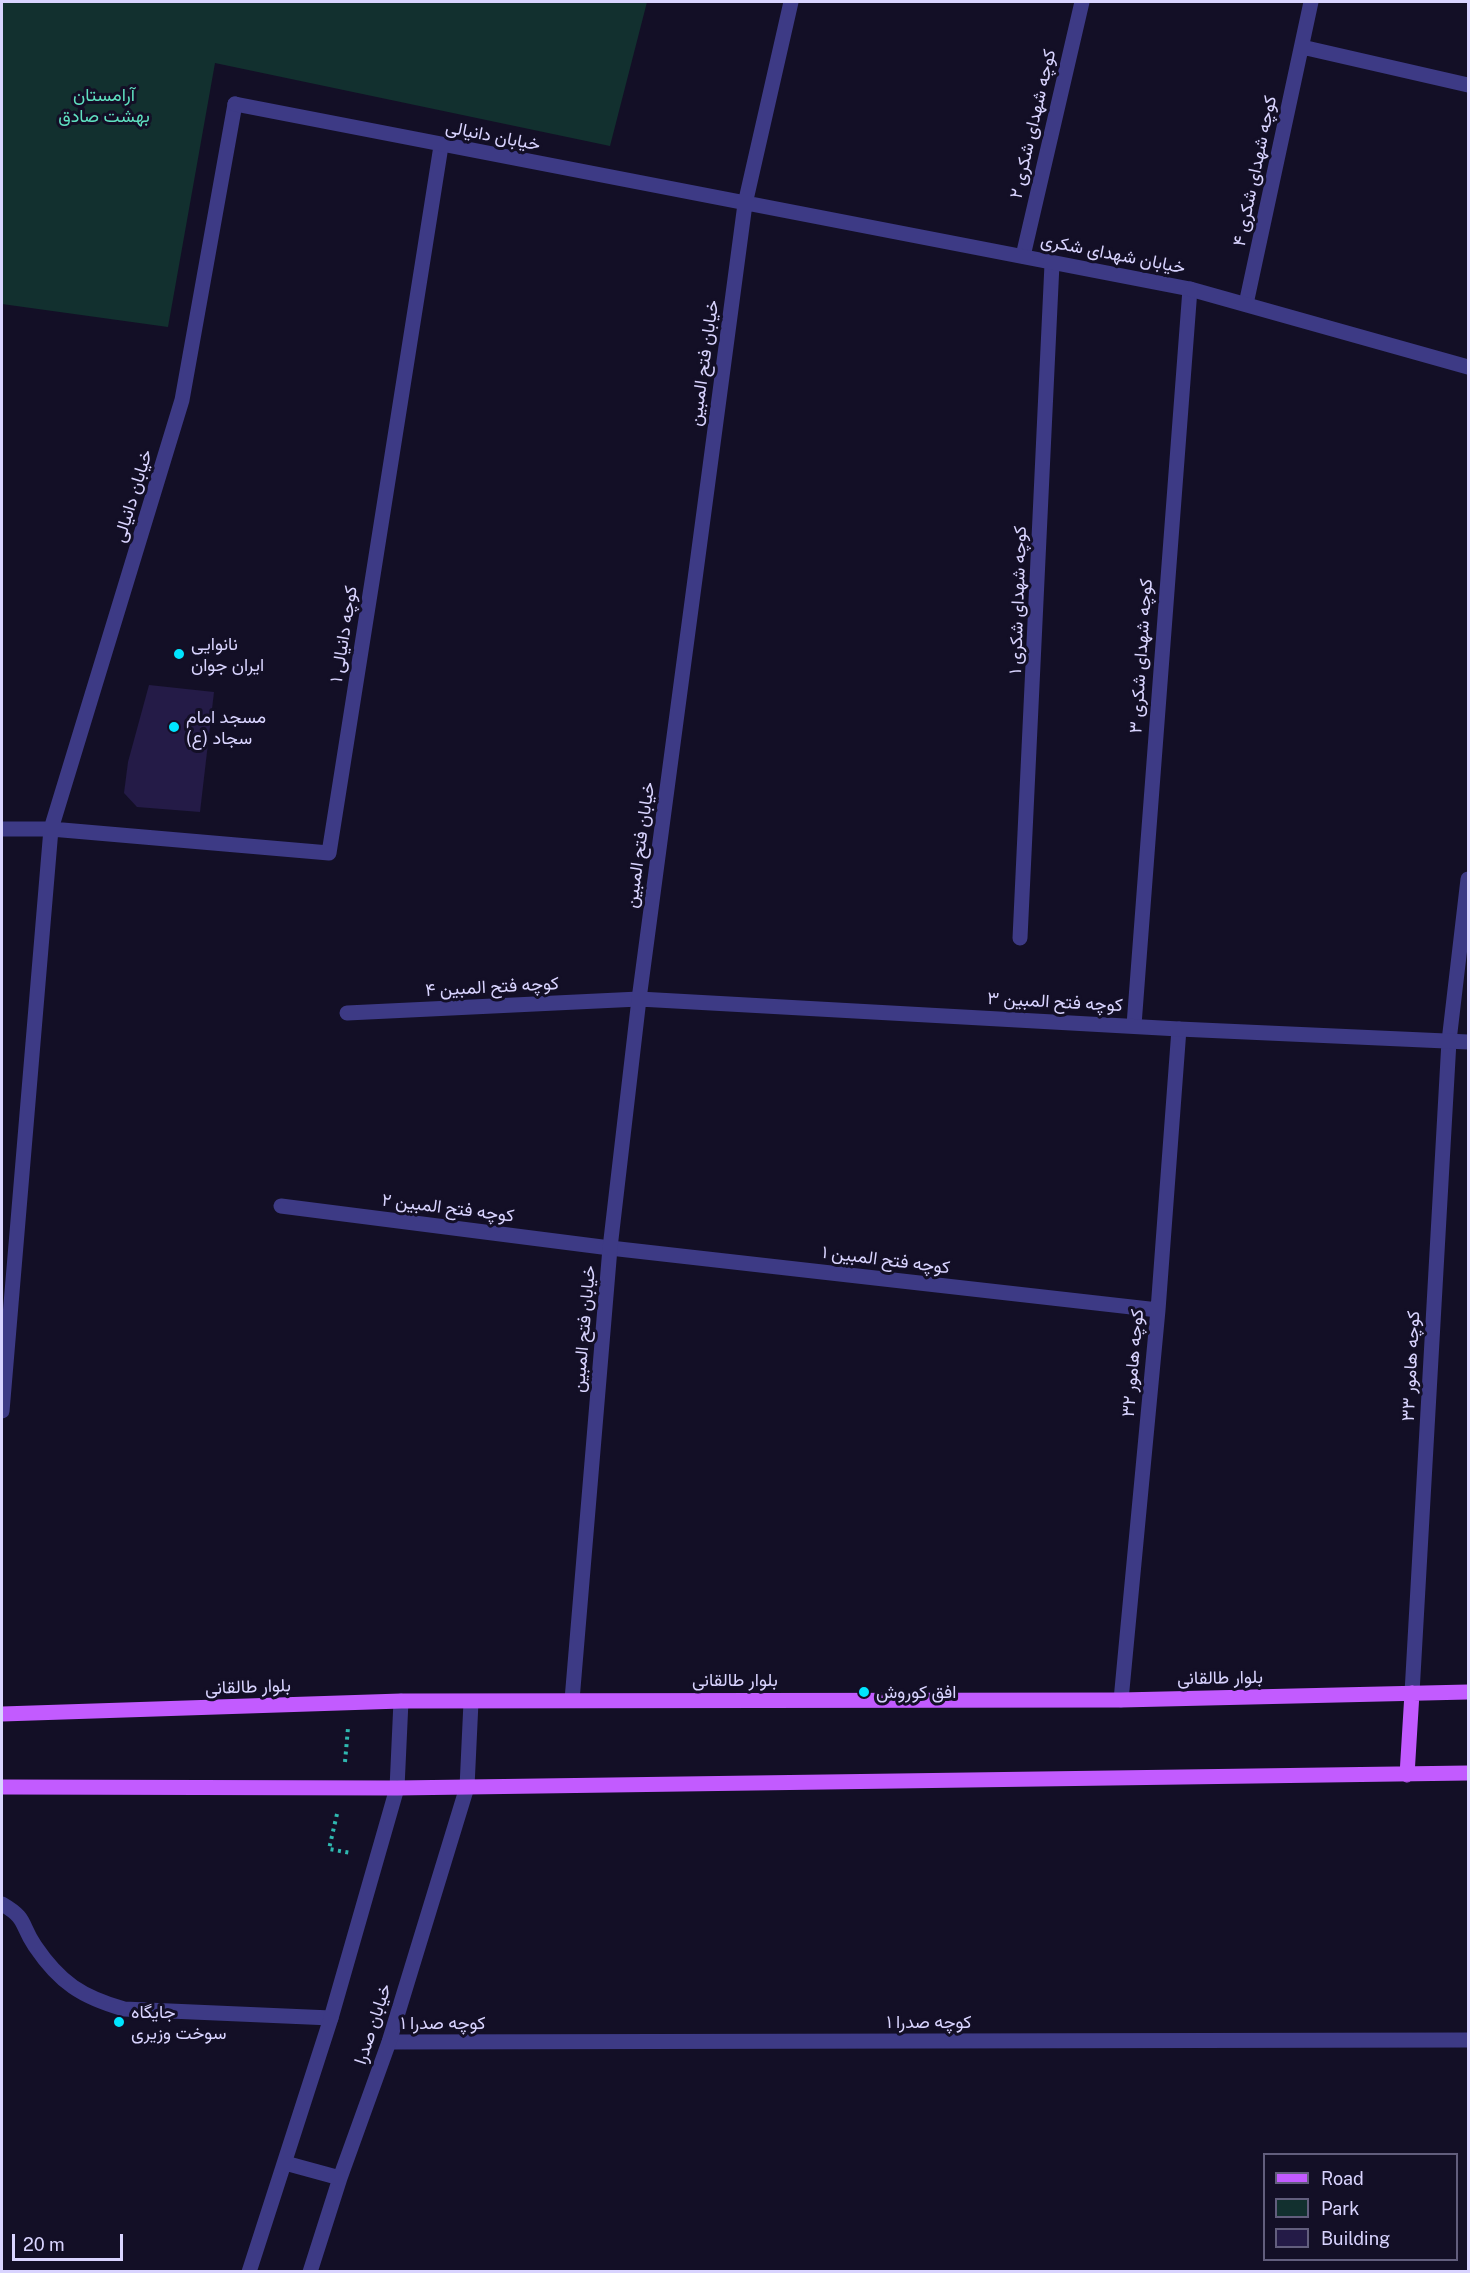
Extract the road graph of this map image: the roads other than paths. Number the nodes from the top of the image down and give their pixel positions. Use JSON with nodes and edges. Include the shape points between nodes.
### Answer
{"nodes":[{"id":1,"x":791,"y":2,"type":"edge"},
{"id":2,"x":1082,"y":2,"type":"edge"},
{"id":3,"x":1311,"y":2,"type":"edge"},
{"id":4,"x":1302,"y":47,"type":"junction"},
{"id":5,"x":1468,"y":85,"type":"edge"},
{"id":6,"x":441,"y":146,"type":"junction"},
{"id":7,"x":745,"y":204,"type":"junction"},
{"id":8,"x":1023,"y":256,"type":"junction"},
{"id":9,"x":1052,"y":264,"type":"junction"},
{"id":10,"x":1190,"y":289,"type":"junction"},
{"id":11,"x":1246,"y":304,"type":"junction"},
{"id":12,"x":1468,"y":368,"type":"edge"},
{"id":13,"x":2,"y":829,"type":"edge"},
{"id":14,"x":51,"y":829,"type":"junction"},
{"id":15,"x":1468,"y":879,"type":"edge"},
{"id":16,"x":1020,"y":938,"type":"dead end"},
{"id":17,"x":639,"y":999,"type":"junction"},
{"id":18,"x":347,"y":1013,"type":"dead end"},
{"id":19,"x":1134,"y":1025,"type":"junction"},
{"id":20,"x":1179,"y":1029,"type":"junction"},
{"id":21,"x":1449,"y":1041,"type":"junction"},
{"id":22,"x":1468,"y":1042,"type":"edge"},
{"id":23,"x":281,"y":1206,"type":"dead end"},
{"id":24,"x":610,"y":1248,"type":"junction"},
{"id":25,"x":6,"y":1306,"type":"edge"},
{"id":26,"x":1158,"y":1310,"type":"junction"},
{"id":27,"x":2,"y":1412,"type":"edge"},
{"id":28,"x":1468,"y":1692,"type":"edge"},
{"id":29,"x":1412,"y":1693,"type":"junction"},
{"id":30,"x":572,"y":1700,"type":"junction"},
{"id":31,"x":1121,"y":1700,"type":"junction"},
{"id":32,"x":401,"y":1701,"type":"junction"},
{"id":33,"x":471,"y":1702,"type":"junction"},
{"id":34,"x":2,"y":1714,"type":"edge"},
{"id":35,"x":1468,"y":1773,"type":"edge"},
{"id":36,"x":1407,"y":1775,"type":"junction"},
{"id":37,"x":2,"y":1787,"type":"edge"},
{"id":38,"x":467,"y":1787,"type":"junction"},
{"id":39,"x":397,"y":1788,"type":"junction"},
{"id":40,"x":2,"y":1904,"type":"edge"},
{"id":41,"x":331,"y":2018,"type":"junction"},
{"id":42,"x":1468,"y":2040,"type":"edge"},
{"id":43,"x":389,"y":2042,"type":"junction"},
{"id":44,"x":285,"y":2163,"type":"junction"},
{"id":45,"x":340,"y":2178,"type":"junction"},
{"id":46,"x":249,"y":2271,"type":"edge"},
{"id":47,"x":310,"y":2271,"type":"edge"}],
"edges":[{"from":1,"to":7,"type":"street","name":"خیابان فتح المبین"},
{"from":2,"to":8,"type":"street","name":"کوچه شهدای شکری ۲"},
{"from":3,"to":4,"type":"street","name":"کوچه شهدای شکری ۴"},
{"from":4,"to":5,"type":"street"},
{"from":4,"to":11,"type":"street","name":"کوچه شهدای شکری ۴"},
{"from":6,"to":7,"type":"street","name":"خیابان دانیالی"},
{"from":6,"to":14,"type":"street","name":"خیابان دانیالی","via":[[235,104],[182,400]]},
{"from":6,"to":14,"type":"street","name":"کوچه دانیالی ۱","via":[[328,853]]},
{"from":7,"to":8,"type":"street","name":"خیابان شهدای شکری"},
{"from":7,"to":17,"type":"street","name":"خیابان فتح المبین"},
{"from":8,"to":9,"type":"street","name":"خیابان شهدای شکری"},
{"from":9,"to":10,"type":"street","name":"خیابان شهدای شکری"},
{"from":9,"to":16,"type":"street","name":"کوچه شهدای شکری ۱"},
{"from":10,"to":11,"type":"street","name":"خیابان شهدای شکری"},
{"from":10,"to":19,"type":"street","name":"کوچه شهدای شکری ۳"},
{"from":11,"to":12,"type":"street","name":"خیابان شهدای شکری"},
{"from":13,"to":14,"type":"street"},
{"from":14,"to":25,"type":"street","name":"خیابان دانیالی"},
{"from":15,"to":21,"type":"street","name":"کوچه هامور ۳۳"},
{"from":17,"to":18,"type":"street","name":"کوچه فتح المبین ۴"},
{"from":17,"to":19,"type":"street","name":"کوچه فتح المبین ۳"},
{"from":17,"to":24,"type":"street","name":"خیابان فتح المبین"},
{"from":19,"to":20,"type":"street","name":"کوچه فتح المبین ۳"},
{"from":20,"to":21,"type":"street","name":"کوچه فتح المبین ۳"},
{"from":20,"to":26,"type":"street","name":"کوچه هامور ۳۲"},
{"from":21,"to":22,"type":"street","name":"کوچه فتح المبین ۳"},
{"from":21,"to":29,"type":"street","name":"کوچه هامور ۳۳"},
{"from":23,"to":24,"type":"street","name":"کوچه فتح المبین ۲"},
{"from":24,"to":26,"type":"street","name":"کوچه فتح المبین ۱"},
{"from":24,"to":30,"type":"street","name":"خیابان فتح المبین"},
{"from":25,"to":27,"type":"street","name":"خیابان دانیالی"},
{"from":26,"to":31,"type":"street","name":"کوچه هامور ۳۲"},
{"from":28,"to":29,"type":"main road","name":"بلوار طالقانی"},
{"from":29,"to":31,"type":"main road","name":"بلوار طالقانی"},
{"from":29,"to":36,"type":"main road"},
{"from":30,"to":31,"type":"main road","name":"بلوار طالقانی"},
{"from":30,"to":33,"type":"main road","name":"بلوار طالقانی"},
{"from":32,"to":33,"type":"main road","name":"بلوار طالقانی"},
{"from":32,"to":34,"type":"main road","name":"بلوار طالقانی"},
{"from":32,"to":39,"type":"street"},
{"from":33,"to":38,"type":"street","name":"خیابان صدرا"},
{"from":35,"to":36,"type":"main road"},
{"from":36,"to":38,"type":"main road"},
{"from":37,"to":39,"type":"main road"},
{"from":38,"to":39,"type":"main road"},
{"from":38,"to":43,"type":"street","name":"خیابان صدرا"},
{"from":39,"to":41,"type":"street"},
{"from":40,"to":41,"type":"street","via":[[18,1913],[35,1946],[68,1985],[93,2000],[124,2009]]},
{"from":41,"to":44,"type":"street"},
{"from":42,"to":43,"type":"street","name":"کوچه صدرا ۱"},
{"from":43,"to":45,"type":"street","name":"خیابان صدرا"},
{"from":44,"to":45,"type":"street"},
{"from":44,"to":46,"type":"street"},
{"from":45,"to":47,"type":"street","name":"خیابان صدرا"}]}
